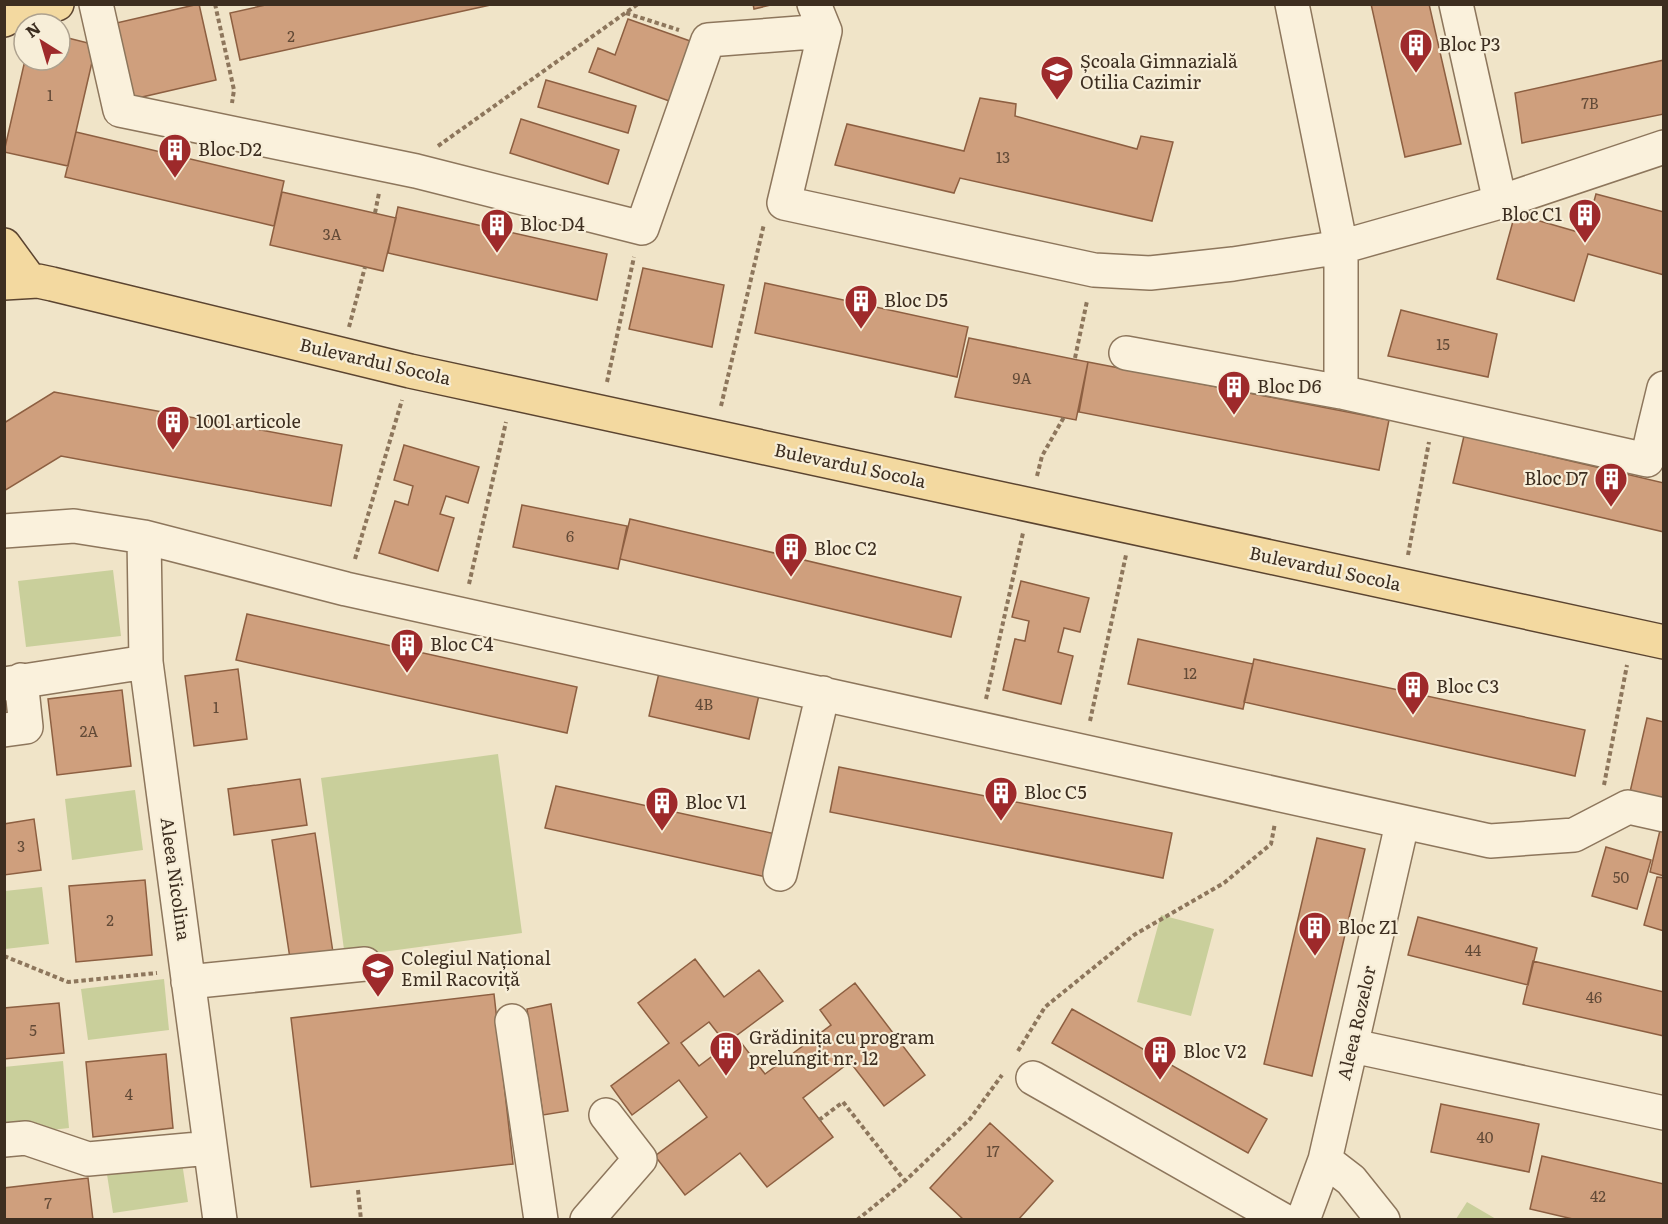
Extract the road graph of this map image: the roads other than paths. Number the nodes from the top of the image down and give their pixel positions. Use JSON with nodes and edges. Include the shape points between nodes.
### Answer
{"nodes":[{"id":1,"x":57,"y":4,"type":"edge"},
{"id":2,"x":96,"y":4,"type":"edge"},
{"id":3,"x":1292,"y":4,"type":"edge"},
{"id":4,"x":1456,"y":4,"type":"edge"},
{"id":5,"x":820,"y":17,"type":"edge"},
{"id":6,"x":4,"y":20,"type":"edge"},
{"id":7,"x":1664,"y":147,"type":"edge"},
{"id":8,"x":1500,"y":202,"type":"junction"},
{"id":9,"x":4,"y":245,"type":"edge"},
{"id":10,"x":1341,"y":246,"type":"junction"},
{"id":11,"x":18,"y":275,"type":"edge"},
{"id":12,"x":1126,"y":353,"type":"dead end"},
{"id":13,"x":1664,"y":387,"type":"edge"},
{"id":14,"x":1341,"y":392,"type":"junction"},
{"id":15,"x":1659,"y":430,"type":"edge"},
{"id":16,"x":4,"y":531,"type":"edge"},
{"id":17,"x":144,"y":537,"type":"junction"},
{"id":18,"x":1648,"y":639,"type":"edge"},
{"id":19,"x":146,"y":662,"type":"junction"},
{"id":20,"x":13,"y":682,"type":"edge"},
{"id":21,"x":823,"y":693,"type":"junction"},
{"id":22,"x":4,"y":730,"type":"edge"},
{"id":23,"x":1664,"y":815,"type":"edge"},
{"id":24,"x":1402,"y":824,"type":"junction"},
{"id":25,"x":780,"y":874,"type":"dead end"},
{"id":26,"x":365,"y":964,"type":"dead end"},
{"id":27,"x":188,"y":976,"type":"junction"},
{"id":28,"x":512,"y":1021,"type":"dead end"},
{"id":29,"x":1353,"y":1046,"type":"junction"},
{"id":30,"x":1018,"y":1068,"type":"road end"},
{"id":31,"x":1664,"y":1113,"type":"edge"},
{"id":32,"x":606,"y":1115,"type":"dead end"},
{"id":33,"x":4,"y":1140,"type":"edge"},
{"id":34,"x":210,"y":1148,"type":"junction"},
{"id":35,"x":1325,"y":1161,"type":"junction"},
{"id":36,"x":220,"y":1220,"type":"edge"},
{"id":37,"x":541,"y":1220,"type":"edge"},
{"id":38,"x":587,"y":1220,"type":"edge"},
{"id":39,"x":1283,"y":1220,"type":"edge"},
{"id":40,"x":1303,"y":1220,"type":"edge"},
{"id":41,"x":1383,"y":1220,"type":"edge"}],
"edges":[{"from":1,"to":6,"type":"main road","via":[[19,12]]},
{"from":2,"to":5,"type":"street","via":[[120,110],[416,171],[642,228],[708,40]]},
{"from":3,"to":10,"type":"street"},
{"from":4,"to":8,"type":"street"},
{"from":5,"to":10,"type":"street","via":[[784,203],[1094,270],[1150,273]]},
{"from":7,"to":8,"type":"street"},
{"from":8,"to":10,"type":"street"},
{"from":9,"to":11,"type":"main road"},
{"from":10,"to":14,"type":"street"},
{"from":11,"to":18,"type":"main road","name":"Bulevardul Socola","via":[[410,371]]},
{"from":12,"to":14,"type":"street"},
{"from":13,"to":15,"type":"street"},
{"from":14,"to":15,"type":"street","via":[[1647,460]]},
{"from":16,"to":17,"type":"street","via":[[74,526]]},
{"from":17,"to":19,"type":"street","name":"Aleea Nicolina"},
{"from":17,"to":21,"type":"street","via":[[346,589]]},
{"from":19,"to":20,"type":"street"},
{"from":19,"to":27,"type":"street","name":"Aleea Nicolina"},
{"from":20,"to":22,"type":"street","via":[[26,727]]},
{"from":21,"to":24,"type":"street"},
{"from":21,"to":25,"type":"street"},
{"from":23,"to":24,"type":"street","via":[[1628,807],[1574,835],[1490,841]]},
{"from":24,"to":29,"type":"street","name":"Aleea Rozelor"},
{"from":26,"to":27,"type":"street"},
{"from":27,"to":34,"type":"street","name":"Aleea Nicolina"},
{"from":28,"to":37,"type":"street"},
{"from":29,"to":31,"type":"street"},
{"from":29,"to":35,"type":"street","name":"Aleea Rozelor"},
{"from":30,"to":39,"type":"street"},
{"from":32,"to":38,"type":"street","via":[[640,1158]]},
{"from":33,"to":34,"type":"street","via":[[26,1138],[88,1159]]},
{"from":34,"to":36,"type":"street","name":"Aleea Nicolina"},
{"from":35,"to":40,"type":"street","name":"Aleea Rozelor"},
{"from":35,"to":41,"type":"street","via":[[1351,1180]]}]}
